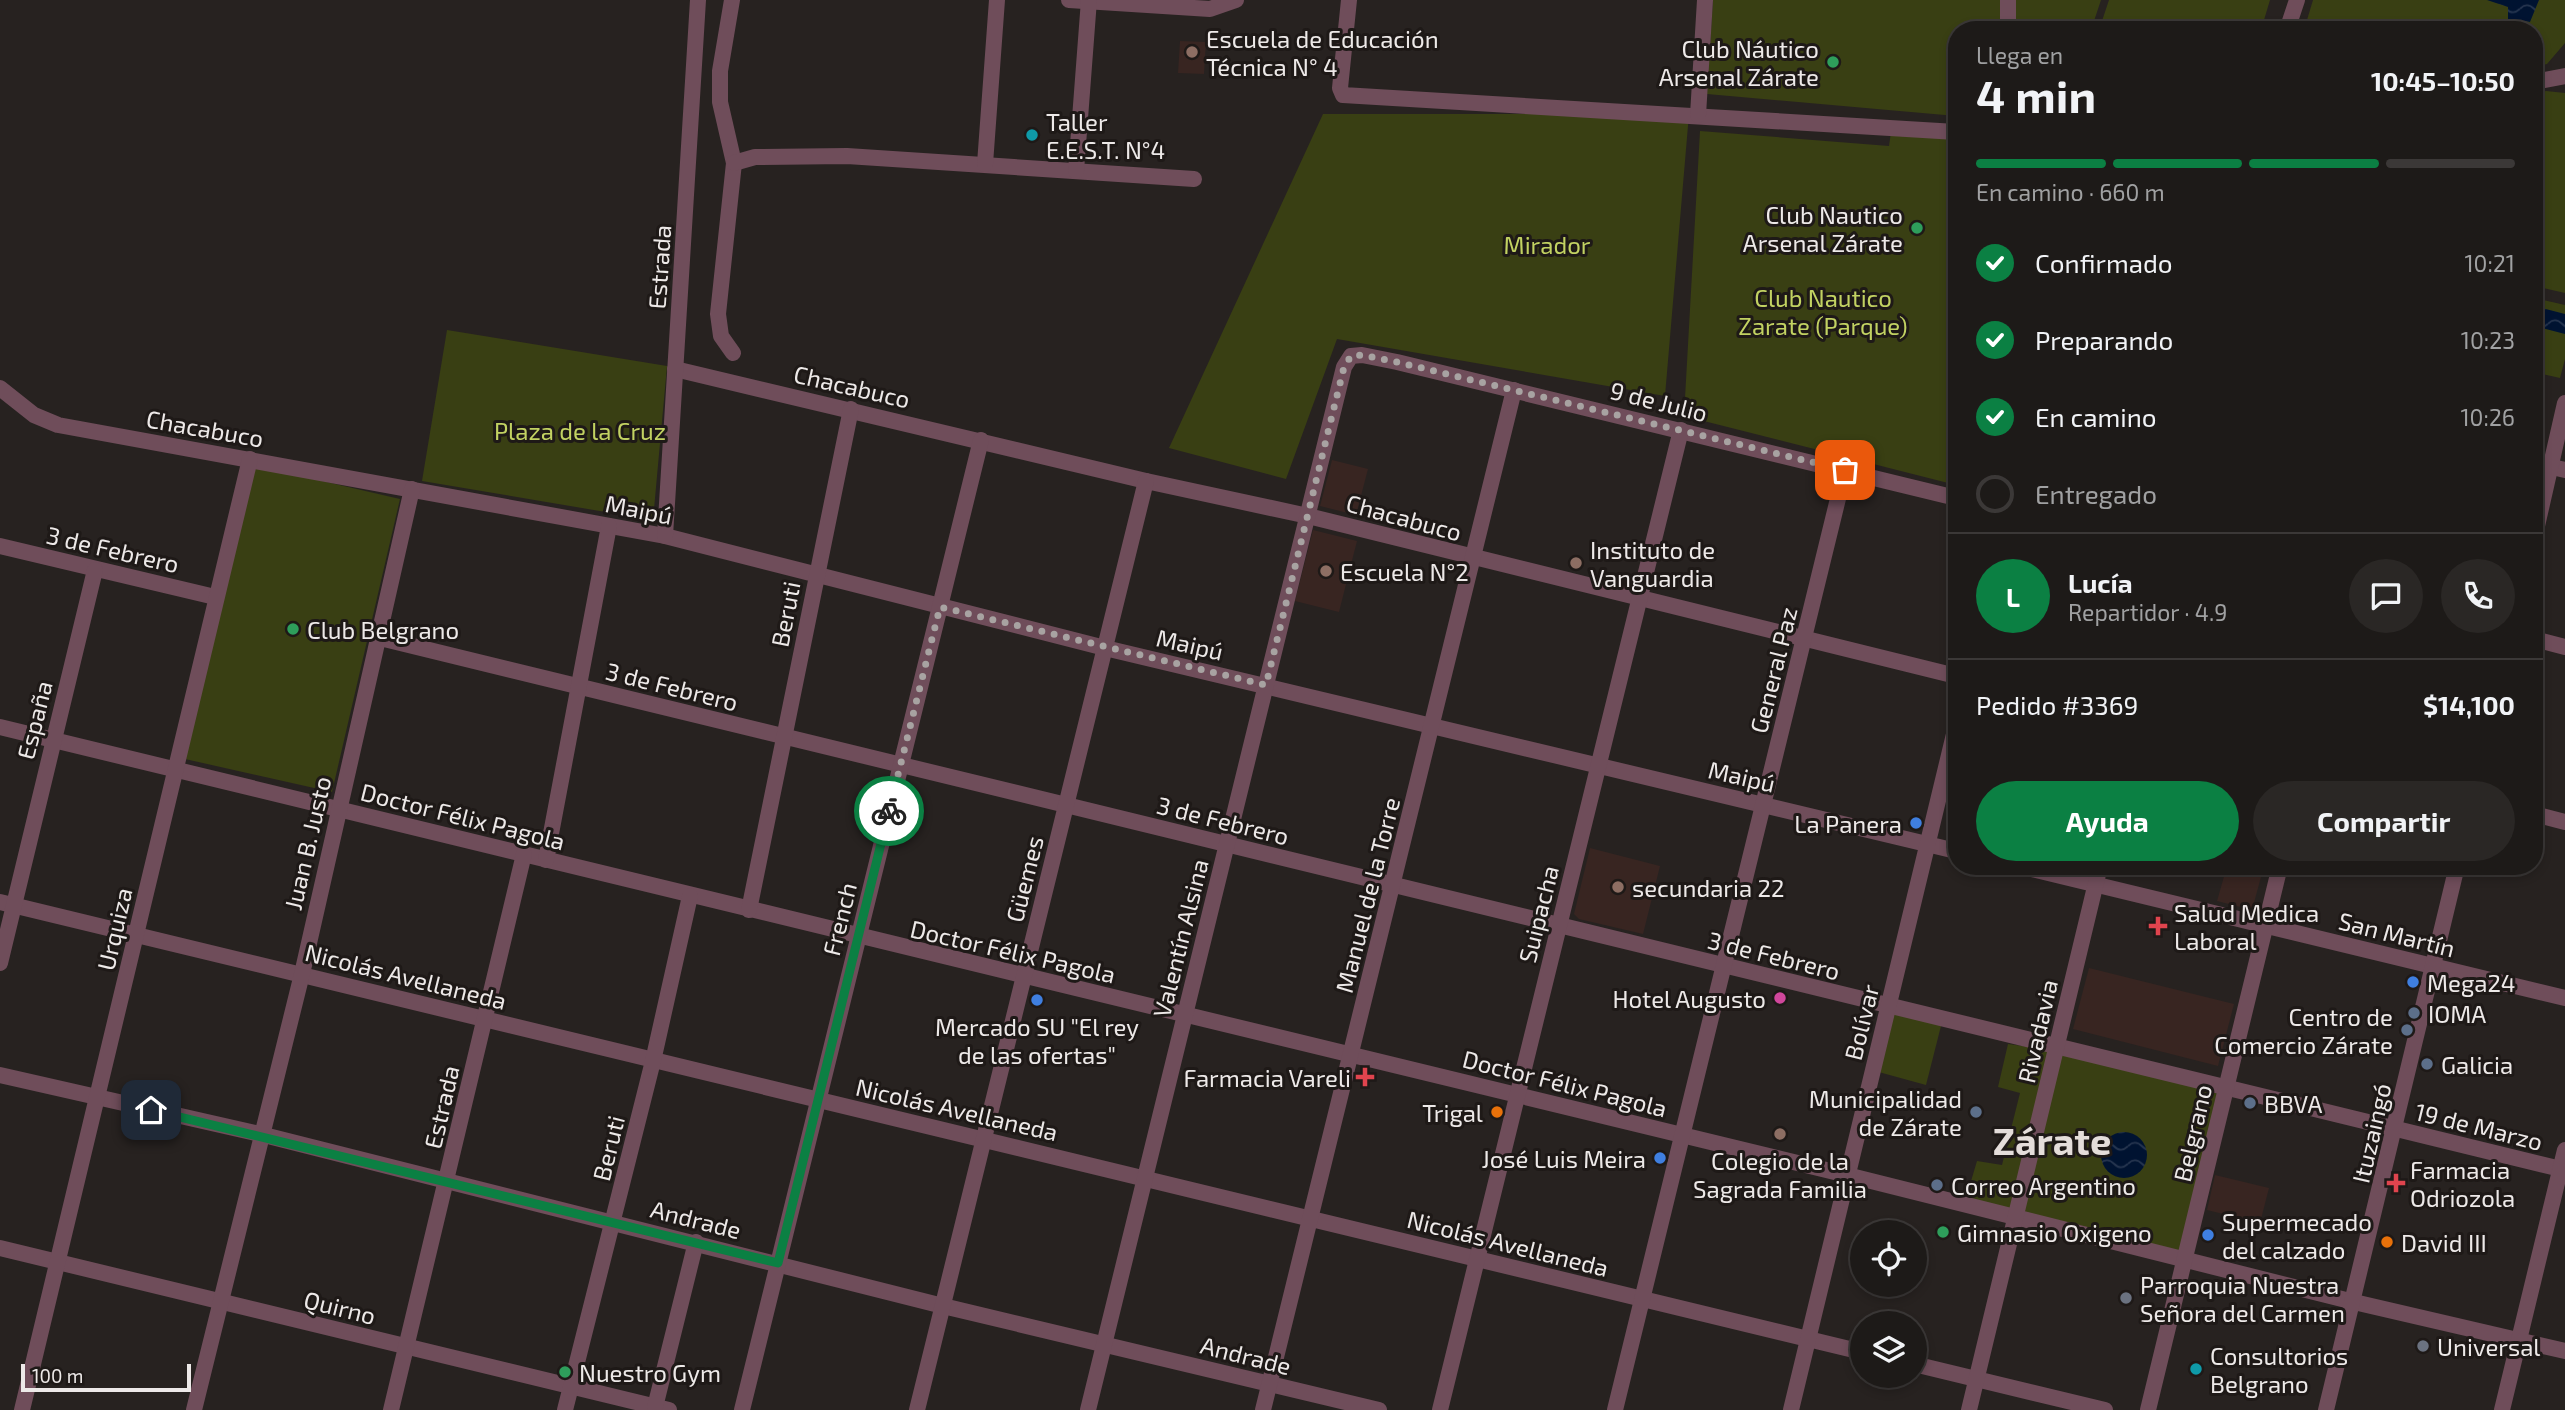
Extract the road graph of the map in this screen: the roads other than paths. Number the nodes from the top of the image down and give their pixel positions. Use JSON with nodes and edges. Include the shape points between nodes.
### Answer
{"nodes":[{"id":1,"x":698,"y":0,"type":"edge"},
{"id":2,"x":732,"y":0,"type":"edge"},
{"id":3,"x":997,"y":0,"type":"edge"},
{"id":4,"x":1069,"y":0,"type":"edge"},
{"id":5,"x":1236,"y":0,"type":"edge"},
{"id":6,"x":1349,"y":0,"type":"edge"},
{"id":7,"x":1705,"y":0,"type":"edge"},
{"id":8,"x":2008,"y":0,"type":"edge"},
{"id":9,"x":2288,"y":0,"type":"edge"},
{"id":10,"x":2297,"y":0,"type":"edge"},
{"id":11,"x":1089,"y":1,"type":"edge"},
{"id":12,"x":1168,"y":4,"type":"edge"},
{"id":13,"x":2008,"y":21,"type":"edge"},
{"id":14,"x":2282,"y":21,"type":"edge"},
{"id":15,"x":2290,"y":21,"type":"edge"},
{"id":16,"x":2564,"y":75,"type":"edge"},
{"id":17,"x":2543,"y":80,"type":"edge"},
{"id":18,"x":1698,"y":115,"type":"junction"},
{"id":19,"x":1948,"y":131,"type":"edge"},
{"id":20,"x":734,"y":163,"type":"junction"},
{"id":21,"x":985,"y":164,"type":"junction"},
{"id":22,"x":1076,"y":171,"type":"junction"},
{"id":23,"x":1194,"y":178,"type":"dead end"},
{"id":24,"x":733,"y":353,"type":"dead end"},
{"id":25,"x":1351,"y":356,"type":"joint"},
{"id":26,"x":675,"y":369,"type":"junction"},
{"id":27,"x":0,"y":388,"type":"edge"},
{"id":28,"x":1514,"y":390,"type":"junction"},
{"id":29,"x":2565,"y":403,"type":"edge"},
{"id":30,"x":851,"y":409,"type":"junction"},
{"id":31,"x":1681,"y":430,"type":"junction"},
{"id":32,"x":981,"y":440,"type":"junction"},
{"id":33,"x":250,"y":459,"type":"junction"},
{"id":34,"x":2558,"y":468,"type":"edge"},
{"id":35,"x":1845,"y":470,"type":"junction"},
{"id":36,"x":1146,"y":481,"type":"junction"},
{"id":37,"x":412,"y":489,"type":"junction"},
{"id":38,"x":1948,"y":496,"type":"edge"},
{"id":39,"x":2543,"y":512,"type":"edge"},
{"id":40,"x":1308,"y":516,"type":"junction"},
{"id":41,"x":609,"y":526,"type":"junction"},
{"id":42,"x":665,"y":536,"type":"junction"},
{"id":43,"x":0,"y":546,"type":"edge"},
{"id":44,"x":1472,"y":559,"type":"junction"},
{"id":45,"x":95,"y":570,"type":"junction"},
{"id":46,"x":816,"y":574,"type":"junction"},
{"id":47,"x":215,"y":597,"type":"junction"},
{"id":48,"x":1640,"y":597,"type":"junction"},
{"id":49,"x":940,"y":607,"type":"junction"},
{"id":50,"x":1804,"y":637,"type":"junction"},
{"id":51,"x":380,"y":638,"type":"junction"},
{"id":52,"x":2543,"y":641,"type":"edge"},
{"id":53,"x":2565,"y":647,"type":"edge"},
{"id":54,"x":1105,"y":648,"type":"junction"},
{"id":55,"x":1948,"y":674,"type":"edge"},
{"id":56,"x":1266,"y":685,"type":"junction"},
{"id":57,"x":577,"y":686,"type":"junction"},
{"id":58,"x":1432,"y":725,"type":"junction"},
{"id":59,"x":0,"y":727,"type":"edge"},
{"id":60,"x":785,"y":737,"type":"junction"},
{"id":61,"x":51,"y":740,"type":"junction"},
{"id":62,"x":1948,"y":760,"type":"edge"},
{"id":63,"x":901,"y":765,"type":"junction"},
{"id":64,"x":1598,"y":765,"type":"junction"},
{"id":65,"x":175,"y":769,"type":"junction"},
{"id":66,"x":1763,"y":804,"type":"junction"},
{"id":67,"x":1066,"y":805,"type":"junction"},
{"id":68,"x":338,"y":808,"type":"junction"},
{"id":69,"x":2543,"y":816,"type":"edge"},
{"id":70,"x":2565,"y":822,"type":"edge"},
{"id":71,"x":1928,"y":844,"type":"junction"},
{"id":72,"x":1227,"y":845,"type":"junction"},
{"id":73,"x":1948,"y":849,"type":"edge"},
{"id":74,"x":524,"y":855,"type":"junction"},
{"id":75,"x":546,"y":860,"type":"junction"},
{"id":76,"x":2058,"y":875,"type":"edge"},
{"id":77,"x":2098,"y":875,"type":"edge"},
{"id":78,"x":2278,"y":875,"type":"edge"},
{"id":79,"x":2455,"y":875,"type":"edge"},
{"id":80,"x":2096,"y":884,"type":"junction"},
{"id":81,"x":1392,"y":885,"type":"junction"},
{"id":82,"x":690,"y":896,"type":"junction"},
{"id":83,"x":7,"y":904,"type":"edge"},
{"id":84,"x":749,"y":910,"type":"junction"},
{"id":85,"x":1558,"y":926,"type":"junction"},
{"id":86,"x":2265,"y":926,"type":"junction"},
{"id":87,"x":136,"y":935,"type":"junction"},
{"id":88,"x":858,"y":937,"type":"junction"},
{"id":89,"x":0,"y":963,"type":"edge"},
{"id":90,"x":1724,"y":966,"type":"junction"},
{"id":91,"x":2434,"y":966,"type":"junction"},
{"id":92,"x":302,"y":974,"type":"junction"},
{"id":93,"x":1024,"y":977,"type":"junction"},
{"id":94,"x":2565,"y":998,"type":"edge"},
{"id":95,"x":1888,"y":1006,"type":"junction"},
{"id":96,"x":1185,"y":1016,"type":"junction"},
{"id":97,"x":485,"y":1018,"type":"junction"},
{"id":98,"x":2055,"y":1047,"type":"junction"},
{"id":99,"x":1351,"y":1056,"type":"junction"},
{"id":100,"x":653,"y":1061,"type":"junction"},
{"id":101,"x":0,"y":1075,"type":"edge"},
{"id":102,"x":2226,"y":1087,"type":"junction"},
{"id":103,"x":1517,"y":1096,"type":"junction"},
{"id":104,"x":96,"y":1098,"type":"junction"},
{"id":105,"x":819,"y":1100,"type":"junction"},
{"id":106,"x":2396,"y":1129,"type":"junction"},
{"id":107,"x":260,"y":1134,"type":"junction"},
{"id":108,"x":1682,"y":1135,"type":"junction"},
{"id":109,"x":984,"y":1139,"type":"junction"},
{"id":110,"x":2565,"y":1150,"type":"edge"},
{"id":111,"x":2563,"y":1170,"type":"edge"},
{"id":112,"x":1847,"y":1175,"type":"junction"},
{"id":113,"x":1145,"y":1178,"type":"junction"},
{"id":114,"x":447,"y":1181,"type":"junction"},
{"id":115,"x":1311,"y":1218,"type":"junction"},
{"id":116,"x":2016,"y":1218,"type":"junction"},
{"id":117,"x":614,"y":1222,"type":"junction"},
{"id":118,"x":696,"y":1242,"type":"junction"},
{"id":119,"x":0,"y":1248,"type":"edge"},
{"id":120,"x":1477,"y":1259,"type":"junction"},
{"id":121,"x":2186,"y":1259,"type":"junction"},
{"id":122,"x":57,"y":1261,"type":"junction"},
{"id":123,"x":778,"y":1263,"type":"junction"},
{"id":124,"x":1643,"y":1300,"type":"junction"},
{"id":125,"x":220,"y":1301,"type":"junction"},
{"id":126,"x":2354,"y":1302,"type":"junction"},
{"id":127,"x":943,"y":1306,"type":"junction"},
{"id":128,"x":1807,"y":1339,"type":"junction"},
{"id":129,"x":2519,"y":1340,"type":"junction"},
{"id":130,"x":1104,"y":1344,"type":"junction"},
{"id":131,"x":405,"y":1346,"type":"junction"},
{"id":132,"x":1850,"y":1349,"type":"edge"},
{"id":133,"x":2565,"y":1351,"type":"edge"},
{"id":134,"x":1927,"y":1367,"type":"edge"},
{"id":135,"x":1976,"y":1379,"type":"junction"},
{"id":136,"x":1270,"y":1384,"type":"junction"},
{"id":137,"x":572,"y":1386,"type":"junction"},
{"id":138,"x":662,"y":1408,"type":"edge"},
{"id":139,"x":22,"y":1410,"type":"edge"},
{"id":140,"x":194,"y":1410,"type":"edge"},
{"id":141,"x":391,"y":1410,"type":"edge"},
{"id":142,"x":565,"y":1410,"type":"edge"},
{"id":143,"x":742,"y":1410,"type":"edge"},
{"id":144,"x":917,"y":1410,"type":"edge"},
{"id":145,"x":1088,"y":1410,"type":"edge"},
{"id":146,"x":1263,"y":1410,"type":"edge"},
{"id":147,"x":1379,"y":1410,"type":"edge"},
{"id":148,"x":1440,"y":1410,"type":"edge"},
{"id":149,"x":1615,"y":1410,"type":"edge"},
{"id":150,"x":1791,"y":1410,"type":"edge"},
{"id":151,"x":1969,"y":1410,"type":"edge"},
{"id":152,"x":2105,"y":1410,"type":"edge"},
{"id":153,"x":2148,"y":1410,"type":"edge"},
{"id":154,"x":2326,"y":1410,"type":"edge"},
{"id":155,"x":2502,"y":1410,"type":"edge"}],
"edges":[{"from":1,"to":26,"type":"street","name":"Estrada"},
{"from":2,"to":20,"type":"street","via":[[720,71],[720,102]]},
{"from":3,"to":21,"type":"street"},
{"from":4,"to":11,"type":"street"},
{"from":5,"to":12,"type":"street","via":[[1210,9]]},
{"from":6,"to":18,"type":"street","via":[[1343,95]]},
{"from":7,"to":18,"type":"street"},
{"from":8,"to":13,"type":"street"},
{"from":9,"to":14,"type":"street"},
{"from":10,"to":15,"type":"street"},
{"from":11,"to":12,"type":"street"},
{"from":11,"to":22,"type":"street"},
{"from":16,"to":17,"type":"street"},
{"from":18,"to":19,"type":"street"},
{"from":20,"to":21,"type":"street","via":[[797,155]]},
{"from":20,"to":24,"type":"street","via":[[718,314],[721,336]]},
{"from":21,"to":22,"type":"street"},
{"from":22,"to":23,"type":"street"},
{"from":25,"to":28,"type":"street","name":"9 de Julio","via":[[1385,359]]},
{"from":25,"to":40,"type":"street","name":"Valentín Alsina","via":[[1344,367]]},
{"from":26,"to":30,"type":"street","name":"Chacabuco"},
{"from":26,"to":42,"type":"street","name":"Estrada"},
{"from":27,"to":33,"type":"street","name":"Chacabuco","via":[[34,415],[58,425]]},
{"from":28,"to":31,"type":"street","name":"9 de Julio"},
{"from":28,"to":44,"type":"street","name":"Manuel de la Torre"},
{"from":29,"to":34,"type":"street"},
{"from":30,"to":32,"type":"street","name":"Chacabuco"},
{"from":30,"to":46,"type":"street","name":"Beruti"},
{"from":31,"to":35,"type":"street","name":"9 de Julio"},
{"from":31,"to":48,"type":"street","name":"Suipacha"},
{"from":32,"to":36,"type":"street","name":"Chacabuco"},
{"from":32,"to":49,"type":"street","name":"French"},
{"from":33,"to":37,"type":"street","name":"Chacabuco"},
{"from":33,"to":47,"type":"street","name":"Urquiza"},
{"from":34,"to":39,"type":"street"},
{"from":35,"to":38,"type":"street","name":"9 de Julio"},
{"from":35,"to":50,"type":"street","name":"General Paz"},
{"from":36,"to":40,"type":"street","name":"Chacabuco"},
{"from":36,"to":54,"type":"street","name":"Güemes"},
{"from":37,"to":41,"type":"street","name":"Maipú"},
{"from":37,"to":51,"type":"street","name":"Juan B. Justo"},
{"from":40,"to":44,"type":"street","name":"Chacabuco"},
{"from":40,"to":56,"type":"street","name":"Valentín Alsina"},
{"from":41,"to":42,"type":"street","name":"Maipú"},
{"from":41,"to":57,"type":"street"},
{"from":42,"to":46,"type":"street","name":"Maipú"},
{"from":43,"to":45,"type":"street","name":"3 de Febrero"},
{"from":44,"to":48,"type":"street","name":"Chacabuco"},
{"from":44,"to":58,"type":"street","name":"Manuel de la Torre"},
{"from":45,"to":47,"type":"street","name":"3 de Febrero"},
{"from":45,"to":61,"type":"street","name":"España"},
{"from":46,"to":49,"type":"street","name":"Maipú"},
{"from":46,"to":60,"type":"street","name":"Beruti"},
{"from":47,"to":65,"type":"street","name":"Urquiza"},
{"from":48,"to":50,"type":"street","name":"Chacabuco"},
{"from":48,"to":64,"type":"street","name":"Suipacha"},
{"from":49,"to":54,"type":"street","name":"Maipú"},
{"from":49,"to":63,"type":"street","name":"French"},
{"from":50,"to":55,"type":"street","name":"Chacabuco"},
{"from":50,"to":66,"type":"street","name":"General Paz"},
{"from":51,"to":57,"type":"street","name":"3 de Febrero"},
{"from":51,"to":68,"type":"street","name":"Juan B. Justo"},
{"from":52,"to":53,"type":"street"},
{"from":54,"to":56,"type":"street","name":"Maipú"},
{"from":54,"to":67,"type":"street","name":"Güemes"},
{"from":56,"to":58,"type":"street","name":"Maipú"},
{"from":56,"to":72,"type":"street","name":"Valentín Alsina"},
{"from":57,"to":60,"type":"street","name":"3 de Febrero"},
{"from":57,"to":75,"type":"street"},
{"from":58,"to":64,"type":"street","name":"Maipú"},
{"from":58,"to":81,"type":"street","name":"Manuel de la Torre"},
{"from":59,"to":61,"type":"street","name":"Doctor Félix Pagola"},
{"from":60,"to":63,"type":"street","name":"3 de Febrero"},
{"from":60,"to":84,"type":"street","name":"Beruti"},
{"from":61,"to":65,"type":"street","name":"Doctor Félix Pagola"},
{"from":61,"to":83,"type":"street","name":"España"},
{"from":62,"to":71,"type":"street","name":"Bolívar"},
{"from":63,"to":67,"type":"street","name":"3 de Febrero"},
{"from":63,"to":88,"type":"street","name":"French"},
{"from":64,"to":66,"type":"street","name":"Maipú"},
{"from":64,"to":85,"type":"street","name":"Suipacha"},
{"from":65,"to":68,"type":"street","name":"Doctor Félix Pagola"},
{"from":65,"to":87,"type":"street","name":"Urquiza"},
{"from":66,"to":71,"type":"street","name":"Maipú"},
{"from":66,"to":90,"type":"street","name":"General Paz"},
{"from":67,"to":72,"type":"street","name":"3 de Febrero"},
{"from":67,"to":93,"type":"street","name":"Güemes"},
{"from":68,"to":74,"type":"street","name":"Doctor Félix Pagola"},
{"from":68,"to":92,"type":"street","name":"Juan B. Justo"},
{"from":69,"to":70,"type":"street"},
{"from":71,"to":73,"type":"street","name":"Maipú"},
{"from":71,"to":95,"type":"street","name":"Bolívar"},
{"from":72,"to":81,"type":"street","name":"3 de Febrero"},
{"from":72,"to":96,"type":"street","name":"Valentín Alsina"},
{"from":74,"to":75,"type":"street","name":"Doctor Félix Pagola"},
{"from":74,"to":97,"type":"street","name":"Estrada"},
{"from":75,"to":82,"type":"street","name":"Doctor Félix Pagola"},
{"from":76,"to":80,"type":"street"},
{"from":77,"to":80,"type":"street","name":"Rivadavia"},
{"from":78,"to":86,"type":"street","name":"Belgrano"},
{"from":79,"to":91,"type":"street","name":"Ituzaingó"},
{"from":80,"to":86,"type":"street","name":"San Martín"},
{"from":80,"to":98,"type":"street","name":"Rivadavia"},
{"from":81,"to":85,"type":"street","name":"3 de Febrero"},
{"from":81,"to":99,"type":"street","name":"Manuel de la Torre"},
{"from":82,"to":84,"type":"street","name":"Doctor Félix Pagola"},
{"from":82,"to":100,"type":"street","name":"Beruti"},
{"from":83,"to":87,"type":"street","name":"Nicolás Avellaneda"},
{"from":83,"to":89,"type":"street","name":"España"},
{"from":84,"to":88,"type":"street","name":"Doctor Félix Pagola"},
{"from":85,"to":90,"type":"street","name":"3 de Febrero"},
{"from":85,"to":103,"type":"street","name":"Suipacha"},
{"from":86,"to":91,"type":"street","name":"San Martín"},
{"from":86,"to":102,"type":"street","name":"Belgrano"},
{"from":87,"to":92,"type":"street","name":"Nicolás Avellaneda"},
{"from":87,"to":104,"type":"street","name":"Urquiza"},
{"from":88,"to":93,"type":"street","name":"Doctor Félix Pagola"},
{"from":88,"to":105,"type":"street","name":"French"},
{"from":90,"to":95,"type":"street","name":"3 de Febrero"},
{"from":90,"to":108,"type":"street","name":"General Paz"},
{"from":91,"to":94,"type":"street","name":"San Martín"},
{"from":91,"to":106,"type":"street","name":"Ituzaingó"},
{"from":92,"to":97,"type":"street","name":"Nicolás Avellaneda"},
{"from":92,"to":107,"type":"street","name":"Juan B. Justo"},
{"from":93,"to":96,"type":"street","name":"Doctor Félix Pagola"},
{"from":93,"to":109,"type":"street","name":"Güemes"},
{"from":95,"to":98,"type":"street","name":"3 de Febrero"},
{"from":95,"to":112,"type":"street","name":"Bolívar"},
{"from":96,"to":99,"type":"street","name":"Doctor Félix Pagola"},
{"from":96,"to":113,"type":"street","name":"Valentín Alsina"},
{"from":97,"to":100,"type":"street","name":"Nicolás Avellaneda"},
{"from":97,"to":114,"type":"street","name":"Estrada"},
{"from":98,"to":102,"type":"street","name":"19 de Marzo"},
{"from":98,"to":116,"type":"street","name":"Rivadavia"},
{"from":99,"to":103,"type":"street","name":"Doctor Félix Pagola"},
{"from":99,"to":115,"type":"street","name":"Manuel de la Torre"},
{"from":100,"to":105,"type":"street","name":"Nicolás Avellaneda"},
{"from":100,"to":117,"type":"street","name":"Beruti"},
{"from":101,"to":104,"type":"street","name":"Andrade"},
{"from":102,"to":106,"type":"street","name":"19 de Marzo"},
{"from":102,"to":121,"type":"street","name":"Belgrano"},
{"from":103,"to":108,"type":"street","name":"Doctor Félix Pagola"},
{"from":103,"to":120,"type":"street","name":"Suipacha"},
{"from":104,"to":107,"type":"street","name":"Andrade"},
{"from":104,"to":122,"type":"street","name":"Urquiza"},
{"from":105,"to":109,"type":"street","name":"Nicolás Avellaneda"},
{"from":105,"to":123,"type":"street","name":"French"},
{"from":106,"to":111,"type":"street","name":"19 de Marzo"},
{"from":106,"to":126,"type":"street","name":"Ituzaingó"},
{"from":107,"to":114,"type":"street","name":"Andrade"},
{"from":107,"to":125,"type":"street","name":"Juan B. Justo"},
{"from":108,"to":112,"type":"street","name":"Doctor Félix Pagola"},
{"from":108,"to":124,"type":"street","name":"General Paz"},
{"from":109,"to":113,"type":"street","name":"Nicolás Avellaneda"},
{"from":109,"to":127,"type":"street","name":"Güemes"},
{"from":110,"to":111,"type":"street"},
{"from":111,"to":129,"type":"street"},
{"from":112,"to":116,"type":"street","name":"Doctor Félix Pagola"},
{"from":112,"to":128,"type":"street","name":"Bolívar"},
{"from":113,"to":115,"type":"street","name":"Nicolás Avellaneda"},
{"from":113,"to":130,"type":"street","name":"Valentín Alsina"},
{"from":114,"to":117,"type":"street","name":"Andrade"},
{"from":114,"to":131,"type":"street","name":"Estrada"},
{"from":115,"to":120,"type":"street","name":"Nicolás Avellaneda"},
{"from":115,"to":136,"type":"street","name":"Manuel de la Torre"},
{"from":116,"to":121,"type":"street","name":"Doctor Félix Pagola"},
{"from":116,"to":135,"type":"street","name":"Rivadavia"},
{"from":117,"to":118,"type":"street","name":"Andrade"},
{"from":117,"to":137,"type":"street","name":"Beruti"},
{"from":118,"to":123,"type":"street","name":"Andrade"},
{"from":118,"to":138,"type":"street"},
{"from":119,"to":122,"type":"street","name":"Quirno"},
{"from":120,"to":124,"type":"street","name":"Nicolás Avellaneda"},
{"from":120,"to":148,"type":"street","name":"Suipacha"},
{"from":121,"to":126,"type":"street","name":"Doctor Félix Pagola"},
{"from":121,"to":153,"type":"street","name":"Belgrano"},
{"from":122,"to":125,"type":"street","name":"Quirno"},
{"from":122,"to":139,"type":"street","name":"Urquiza"},
{"from":123,"to":127,"type":"street","name":"Andrade"},
{"from":123,"to":143,"type":"street","name":"French"},
{"from":124,"to":128,"type":"street","name":"Nicolás Avellaneda"},
{"from":124,"to":149,"type":"street","name":"General Paz"},
{"from":125,"to":131,"type":"street","name":"Quirno"},
{"from":125,"to":140,"type":"street","name":"Juan B. Justo"},
{"from":126,"to":129,"type":"street","name":"Doctor Félix Pagola"},
{"from":126,"to":154,"type":"street","name":"Ituzaingó"},
{"from":127,"to":130,"type":"street","name":"Andrade"},
{"from":127,"to":144,"type":"street","name":"Güemes"},
{"from":128,"to":132,"type":"street","name":"Nicolás Avellaneda"},
{"from":128,"to":150,"type":"street","name":"Bolívar"},
{"from":129,"to":133,"type":"street","name":"Doctor Félix Pagola"},
{"from":129,"to":155,"type":"street"},
{"from":130,"to":136,"type":"street","name":"Andrade"},
{"from":130,"to":145,"type":"street","name":"Valentín Alsina"},
{"from":131,"to":137,"type":"street","name":"Quirno"},
{"from":131,"to":141,"type":"street","name":"Estrada"},
{"from":134,"to":135,"type":"street"},
{"from":135,"to":151,"type":"street","name":"Rivadavia"},
{"from":135,"to":152,"type":"street"},
{"from":136,"to":146,"type":"street","name":"Manuel de la Torre"},
{"from":136,"to":147,"type":"street","name":"Andrade"},
{"from":137,"to":138,"type":"street","name":"Quirno"},
{"from":137,"to":142,"type":"street","name":"Beruti"}]}
